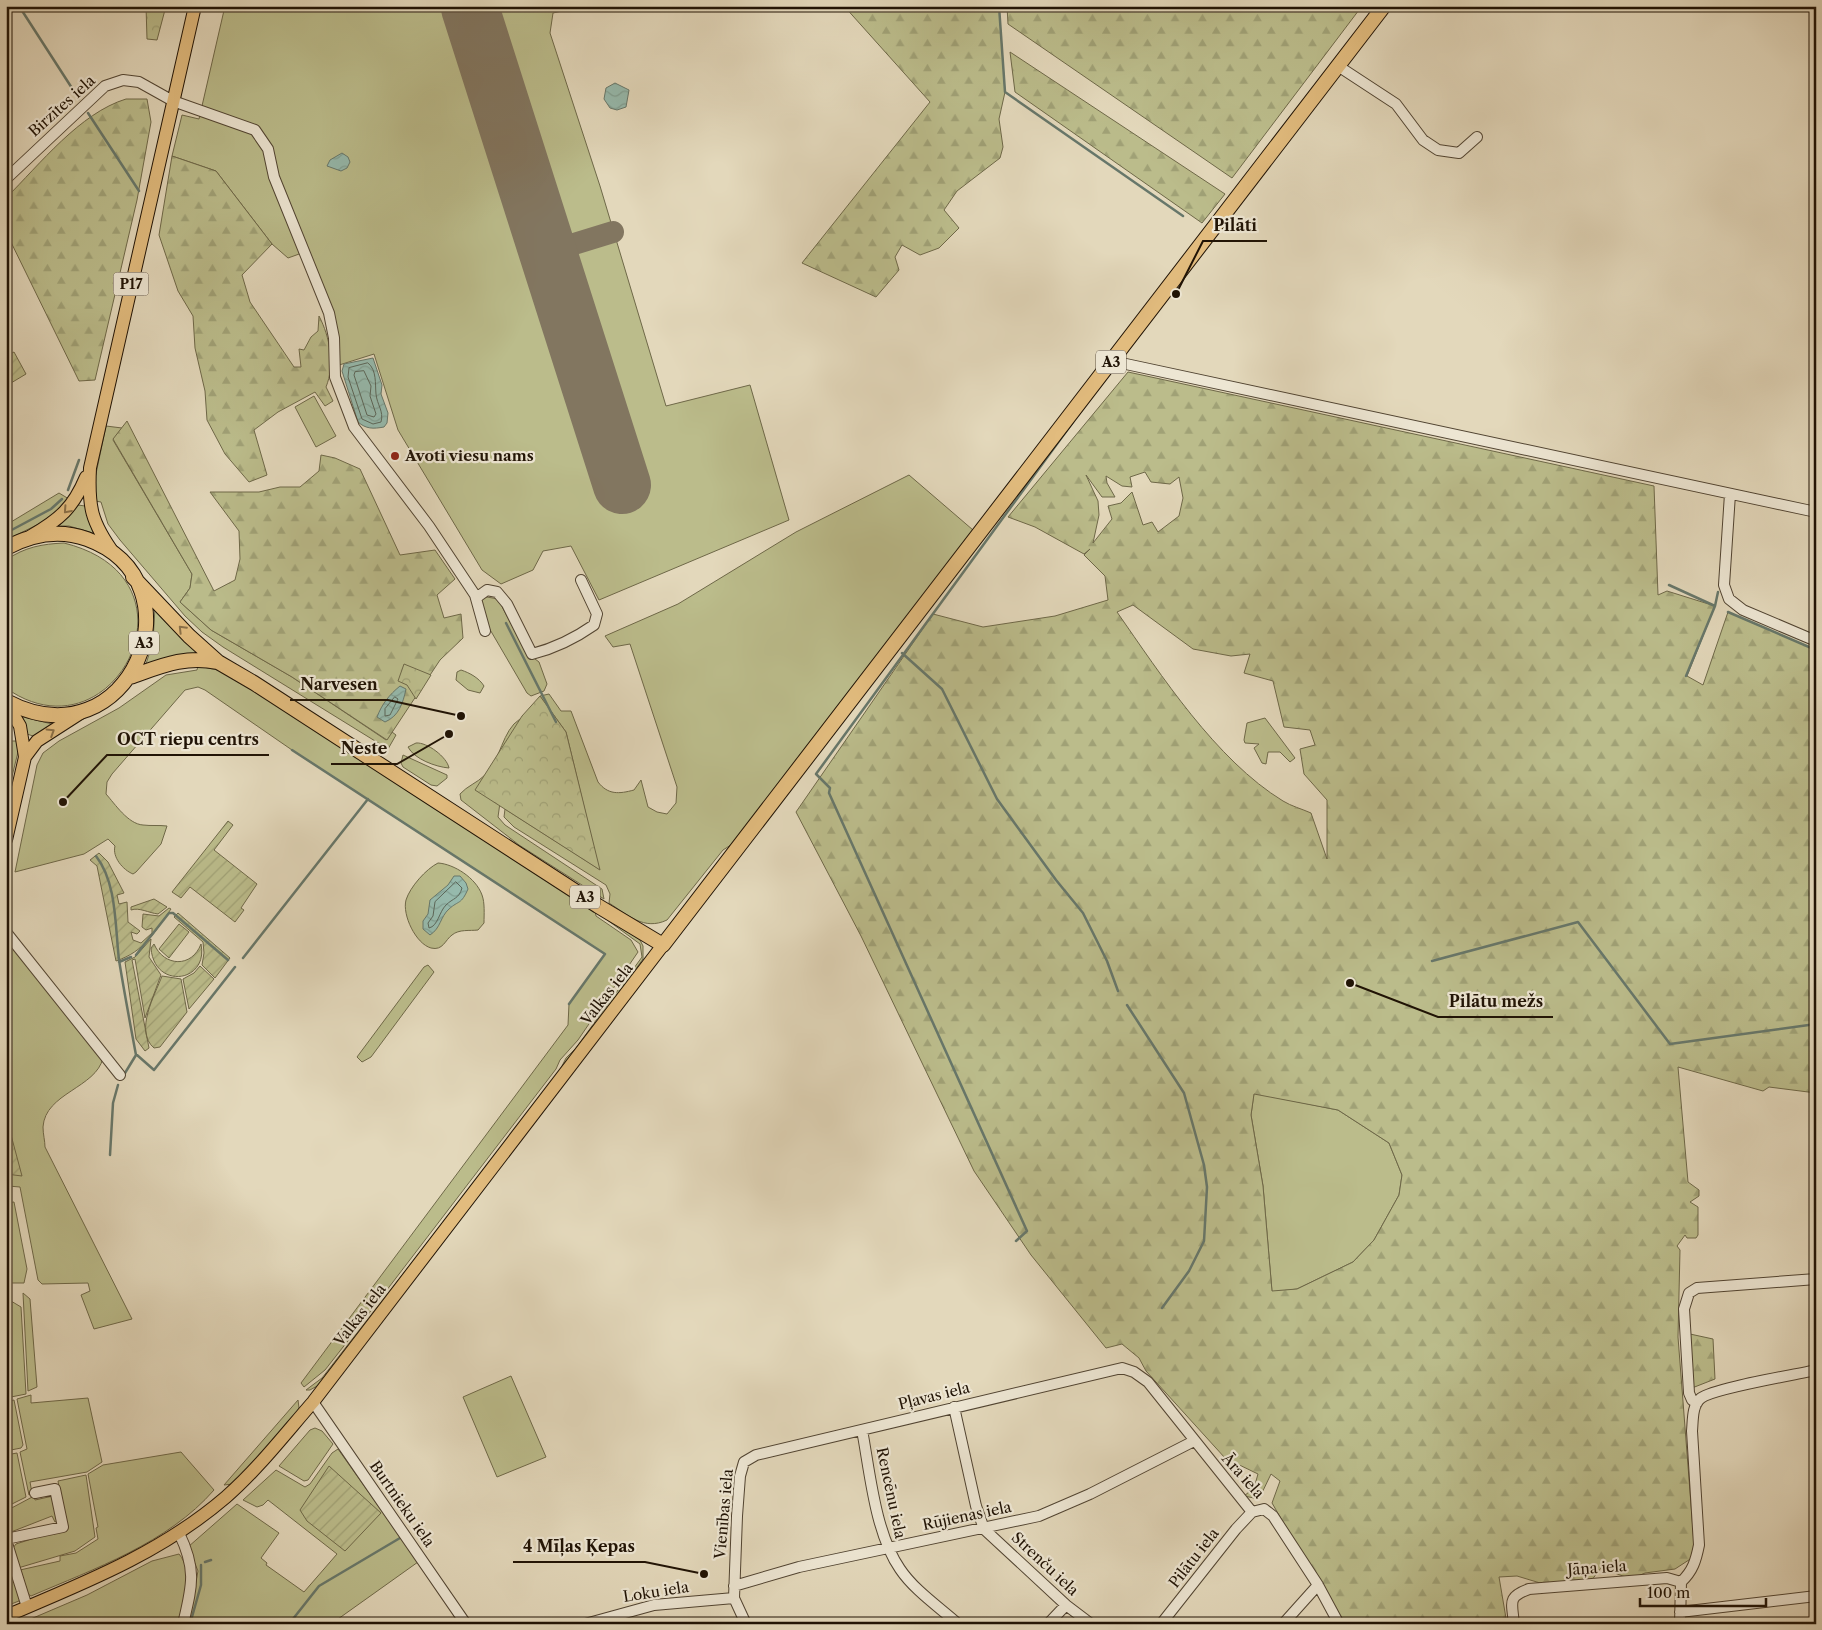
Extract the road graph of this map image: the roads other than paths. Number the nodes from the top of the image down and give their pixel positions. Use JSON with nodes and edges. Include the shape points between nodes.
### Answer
{"nodes":[{"id":1,"x":195,"y":6,"type":"edge"},
{"id":2,"x":1384,"y":6,"type":"edge"},
{"id":3,"x":1338,"y":66,"type":"junction"},
{"id":4,"x":173,"y":101,"type":"junction"},
{"id":5,"x":1477,"y":137,"type":"dead end"},
{"id":6,"x":6,"y":178,"type":"edge"},
{"id":7,"x":1112,"y":361,"type":"junction"},
{"id":8,"x":90,"y":468,"type":"junction"},
{"id":9,"x":1730,"y":494,"type":"junction"},
{"id":10,"x":1816,"y":512,"type":"edge"},
{"id":11,"x":28,"y":538,"type":"junction"},
{"id":12,"x":6,"y":548,"type":"edge"},
{"id":13,"x":114,"y":555,"type":"junction"},
{"id":14,"x":133,"y":577,"type":"junction"},
{"id":15,"x":581,"y":580,"type":"dead end"},
{"id":16,"x":476,"y":598,"type":"junction"},
{"id":17,"x":485,"y":631,"type":"dead end"},
{"id":18,"x":1816,"y":641,"type":"edge"},
{"id":19,"x":218,"y":662,"type":"junction"},
{"id":20,"x":130,"y":677,"type":"junction"},
{"id":21,"x":6,"y":702,"type":"edge"},
{"id":22,"x":82,"y":712,"type":"junction"},
{"id":23,"x":24,"y":757,"type":"junction"},
{"id":24,"x":6,"y":840,"type":"edge"},
{"id":25,"x":6,"y":932,"type":"edge"},
{"id":26,"x":663,"y":946,"type":"junction"},
{"id":27,"x":120,"y":1075,"type":"dead end"},
{"id":28,"x":1816,"y":1279,"type":"edge"},
{"id":29,"x":1816,"y":1370,"type":"edge"},
{"id":30,"x":1134,"y":1372,"type":"joint"},
{"id":31,"x":313,"y":1402,"type":"junction"},
{"id":32,"x":1697,"y":1403,"type":"junction"},
{"id":33,"x":954,"y":1407,"type":"junction"},
{"id":34,"x":862,"y":1430,"type":"junction"},
{"id":35,"x":1194,"y":1441,"type":"junction"},
{"id":36,"x":744,"y":1462,"type":"joint"},
{"id":37,"x":35,"y":1493,"type":"dead end"},
{"id":38,"x":1252,"y":1512,"type":"junction"},
{"id":39,"x":984,"y":1529,"type":"junction"},
{"id":40,"x":179,"y":1533,"type":"junction"},
{"id":41,"x":6,"y":1540,"type":"edge"},
{"id":42,"x":888,"y":1548,"type":"junction"},
{"id":43,"x":1682,"y":1582,"type":"junction"},
{"id":44,"x":1318,"y":1585,"type":"junction"},
{"id":45,"x":734,"y":1586,"type":"junction"},
{"id":46,"x":1816,"y":1596,"type":"edge"},
{"id":47,"x":734,"y":1598,"type":"junction"},
{"id":48,"x":1066,"y":1605,"type":"junction"},
{"id":49,"x":27,"y":1607,"type":"junction"},
{"id":50,"x":1680,"y":1612,"type":"junction"},
{"id":51,"x":6,"y":1616,"type":"edge"},
{"id":52,"x":183,"y":1624,"type":"edge"},
{"id":53,"x":466,"y":1624,"type":"edge"},
{"id":54,"x":585,"y":1624,"type":"edge"},
{"id":55,"x":746,"y":1624,"type":"edge"},
{"id":56,"x":958,"y":1624,"type":"edge"},
{"id":57,"x":1048,"y":1624,"type":"edge"},
{"id":58,"x":1091,"y":1624,"type":"edge"},
{"id":59,"x":1161,"y":1624,"type":"edge"},
{"id":60,"x":1283,"y":1624,"type":"edge"},
{"id":61,"x":1338,"y":1624,"type":"edge"},
{"id":62,"x":1514,"y":1624,"type":"edge"},
{"id":63,"x":1680,"y":1624,"type":"edge"}],
"edges":[{"from":1,"to":4,"type":"main road","number":"P17"},
{"from":2,"to":3,"type":"highway","number":"A3"},
{"from":3,"to":5,"type":"street","via":[[1396,104],[1423,140],[1438,150],[1459,153]]},
{"from":3,"to":7,"type":"highway","number":"A3"},
{"from":4,"to":6,"type":"street","name":"Birzītes iela","via":[[139,82],[123,80],[105,86]]},
{"from":4,"to":8,"type":"main road","number":"P17"},
{"from":4,"to":16,"type":"street","name":"Birzītes iela","via":[[255,130],[268,149],[274,177],[329,313],[334,338],[335,377],[354,427],[429,526]]},
{"from":7,"to":9,"type":"street"},
{"from":7,"to":26,"type":"highway","number":"A3"},
{"from":8,"to":11,"type":"main road","number":"P17","one_way":true,"via":[[67,510],[58,520]]},
{"from":8,"to":13,"type":"main road","number":"P17","via":[[88,492],[91,512]]},
{"from":9,"to":10,"type":"street"},
{"from":9,"to":18,"type":"street","via":[[1724,585],[1729,599],[1743,610]]},
{"from":11,"to":12,"type":"highway","number":"A3"},
{"from":11,"to":13,"type":"highway","number":"A3","via":[[54,533],[80,537]]},
{"from":13,"to":14,"type":"highway","number":"A3"},
{"from":19,"to":14,"type":"highway","number":"A3","one_way":true},
{"from":14,"to":20,"type":"highway","number":"A3","via":[[144,604],[146,634],[141,656]]},
{"from":15,"to":16,"type":"street","via":[[597,614],[594,625],[554,648],[532,654],[507,604],[497,592],[487,590]]},
{"from":16,"to":17,"type":"street","name":"Birzītes iela"},
{"from":19,"to":20,"type":"highway","number":"A3","via":[[184,660]]},
{"from":19,"to":26,"type":"highway","number":"A3"},
{"from":20,"to":22,"type":"highway","number":"A3","via":[[108,698]]},
{"from":21,"to":22,"type":"highway","number":"A3","via":[[50,716]]},
{"from":21,"to":23,"type":"main road","via":[[20,726]]},
{"from":23,"to":22,"type":"main road","one_way":true,"via":[[37,742]]},
{"from":23,"to":24,"type":"main road"},
{"from":25,"to":27,"type":"street"},
{"from":26,"to":31,"type":"main road","name":"Valkas iela"},
{"from":28,"to":32,"type":"street","via":[[1697,1288],[1689,1293],[1684,1309],[1689,1393]]},
{"from":29,"to":32,"type":"street","via":[[1719,1391],[1702,1397]]},
{"from":30,"to":33,"type":"street","name":"Pļavas iela","via":[[1111,1369]]},
{"from":30,"to":35,"type":"street","name":"Āra iela","via":[[1148,1382]]},
{"from":31,"to":40,"type":"main road","name":"Valkas iela","via":[[253,1471],[226,1497]]},
{"from":31,"to":53,"type":"street","name":"Burtnieku iela"},
{"from":32,"to":43,"type":"street","via":[[1692,1431],[1699,1545],[1690,1574]]},
{"from":33,"to":34,"type":"street","name":"Pļavas iela"},
{"from":33,"to":39,"type":"street","name":"Strenču iela"},
{"from":34,"to":36,"type":"street","name":"Pļavas iela","via":[[756,1454]]},
{"from":34,"to":42,"type":"street","name":"Rencēnu iela","via":[[881,1528]]},
{"from":35,"to":38,"type":"street","name":"Āra iela"},
{"from":35,"to":39,"type":"street","name":"Rūjienas iela","via":[[1039,1516]]},
{"from":36,"to":45,"type":"street","name":"Vienības iela","via":[[736,1516]]},
{"from":37,"to":41,"type":"street","via":[[55,1489],[63,1526]]},
{"from":38,"to":44,"type":"street","name":"Āra iela","via":[[1264,1509],[1273,1516]]},
{"from":38,"to":59,"type":"street","name":"Pilātu iela"},
{"from":39,"to":42,"type":"street","name":"Rūjienas iela"},
{"from":39,"to":48,"type":"street","name":"Strenču iela"},
{"from":40,"to":49,"type":"main road","name":"Valkas iela","via":[[127,1564]]},
{"from":40,"to":52,"type":"street","via":[[190,1557],[192,1584]]},
{"from":41,"to":49,"type":"street"},
{"from":42,"to":45,"type":"street","name":"Rūjienas iela"},
{"from":42,"to":56,"type":"street","name":"Rencēnu iela","via":[[901,1570]]},
{"from":43,"to":50,"type":"street"},
{"from":43,"to":62,"type":"street","name":"Jāņa iela","via":[[1667,1578],[1530,1589],[1516,1594],[1512,1601]]},
{"from":44,"to":60,"type":"street"},
{"from":44,"to":61,"type":"street","name":"Āra iela"},
{"from":45,"to":47,"type":"street","name":"Vienības iela"},
{"from":46,"to":50,"type":"street"},
{"from":47,"to":54,"type":"street","name":"Loku iela","via":[[654,1605]]},
{"from":47,"to":55,"type":"street"},
{"from":48,"to":57,"type":"street"},
{"from":48,"to":58,"type":"street","name":"Strenču iela"},
{"from":49,"to":51,"type":"main road","name":"Valkas iela"},
{"from":50,"to":63,"type":"street"}]}
